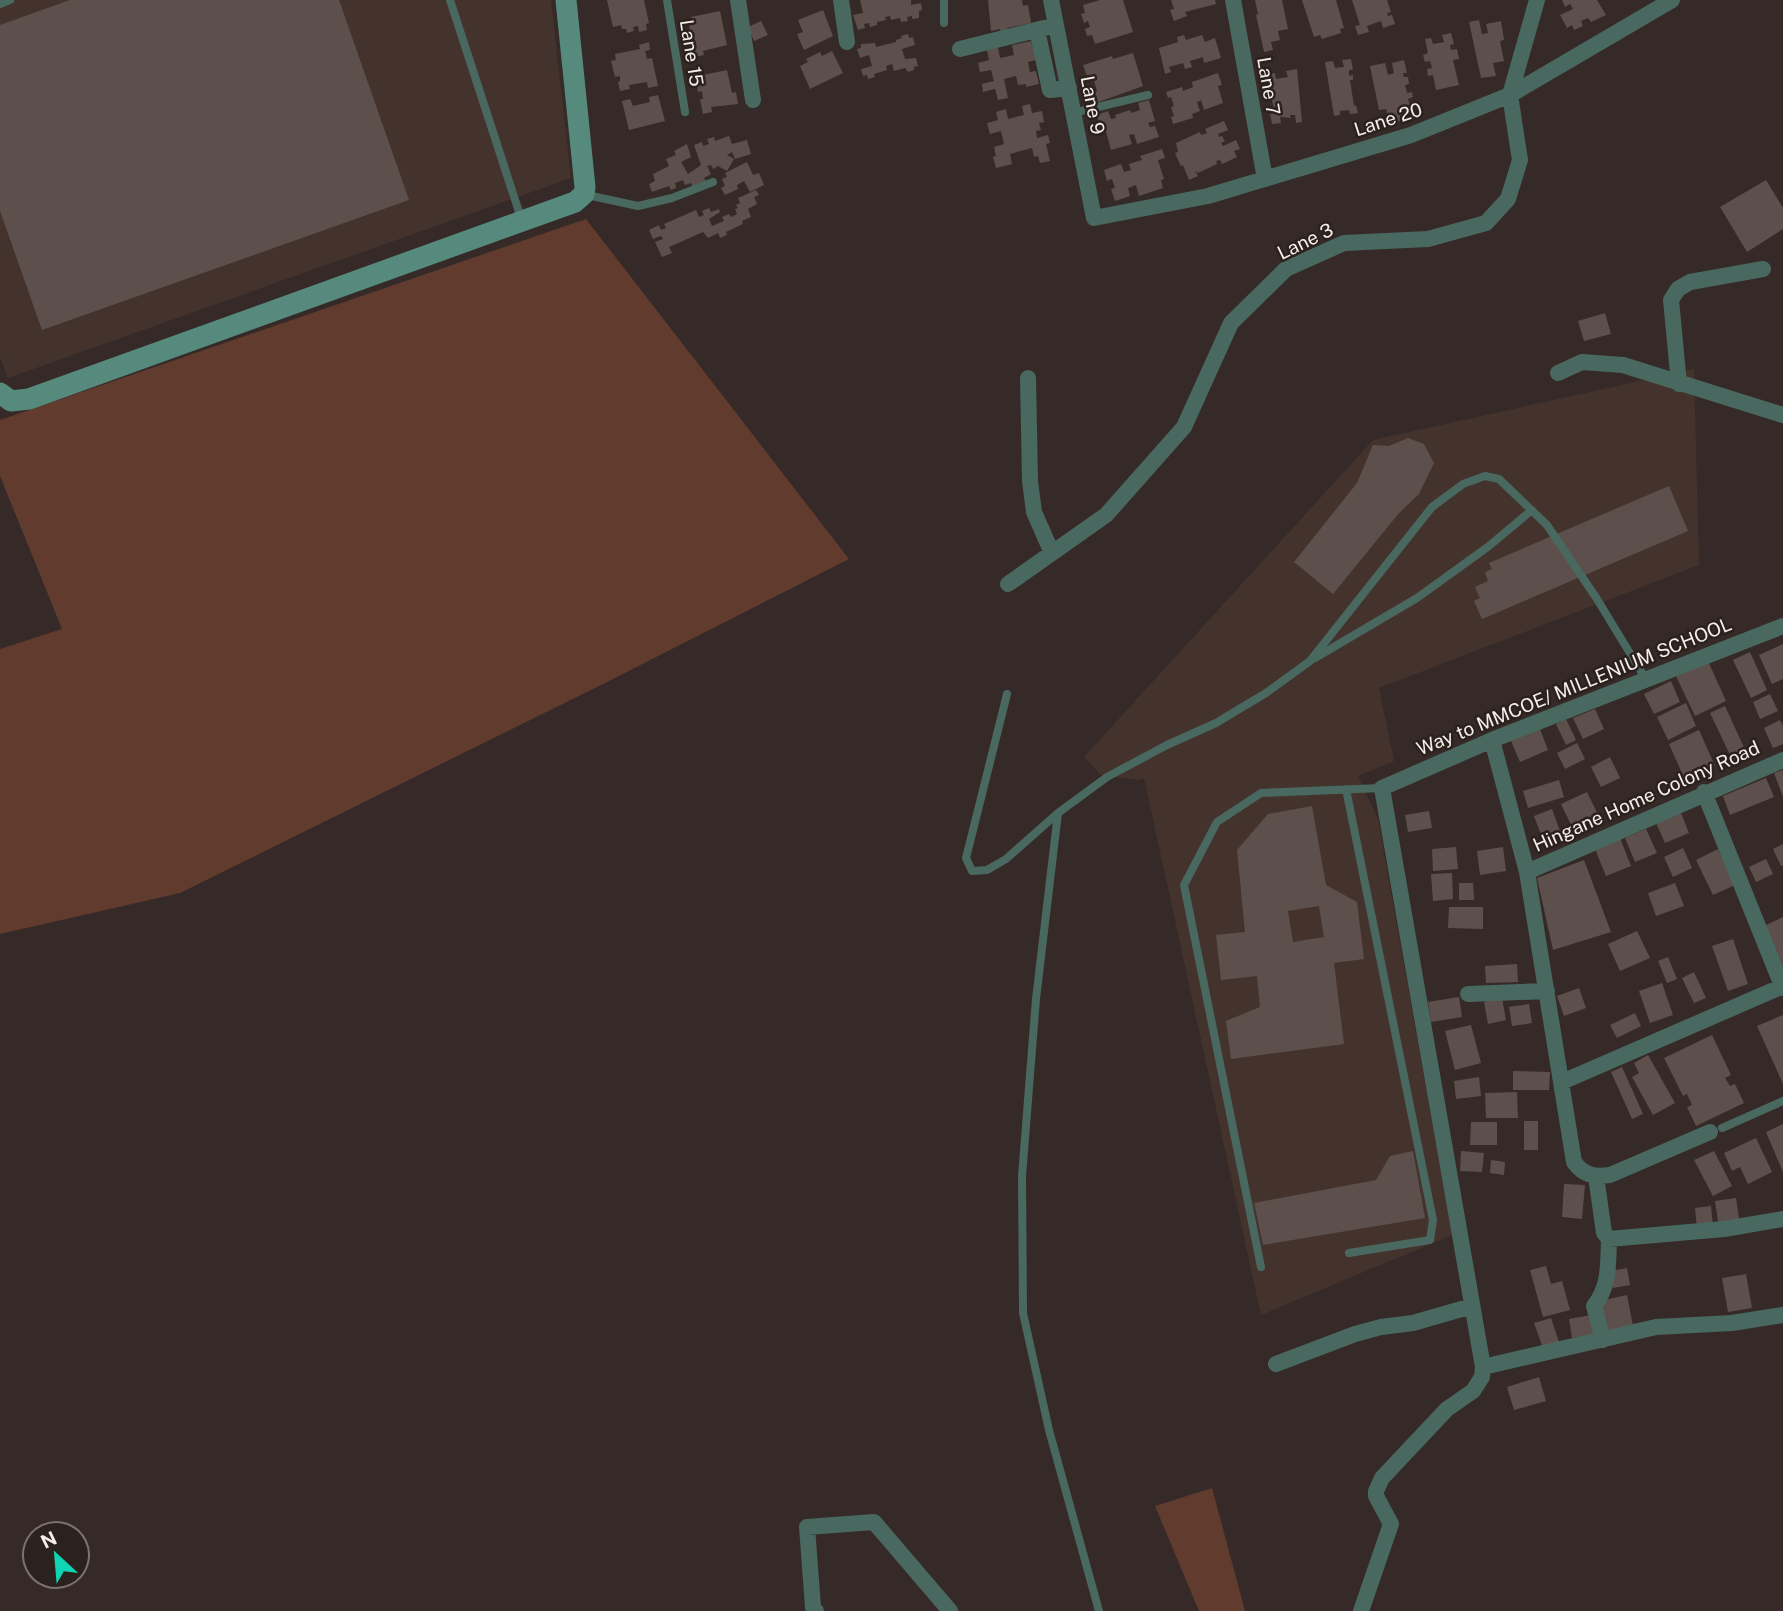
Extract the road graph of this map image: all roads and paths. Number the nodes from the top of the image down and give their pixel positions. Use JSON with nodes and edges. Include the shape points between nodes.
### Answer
{"nodes":[{"id":1,"x":10,"y":0,"type":"edge"},
{"id":2,"x":450,"y":0,"type":"edge"},
{"id":3,"x":566,"y":0,"type":"edge"},
{"id":4,"x":667,"y":0,"type":"edge"},
{"id":5,"x":738,"y":0,"type":"edge"},
{"id":6,"x":841,"y":0,"type":"edge"},
{"id":7,"x":944,"y":0,"type":"edge"},
{"id":8,"x":1051,"y":0,"type":"edge"},
{"id":9,"x":1233,"y":0,"type":"edge"},
{"id":10,"x":1537,"y":0,"type":"edge"},
{"id":11,"x":1672,"y":0,"type":"edge"},
{"id":12,"x":0,"y":4,"type":"edge"},
{"id":13,"x":944,"y":23,"type":"dead end"},
{"id":14,"x":1056,"y":25,"type":"junction"},
{"id":15,"x":1037,"y":30,"type":"junction"},
{"id":16,"x":847,"y":42,"type":"dead end"},
{"id":17,"x":960,"y":49,"type":"dead end"},
{"id":18,"x":1069,"y":88,"type":"junction"},
{"id":19,"x":1148,"y":95,"type":"dead end"},
{"id":20,"x":1510,"y":95,"type":"junction"},
{"id":21,"x":753,"y":100,"type":"dead end"},
{"id":22,"x":685,"y":112,"type":"dead end"},
{"id":23,"x":1073,"y":113,"type":"junction"},
{"id":24,"x":1265,"y":178,"type":"junction"},
{"id":25,"x":713,"y":182,"type":"dead end"},
{"id":26,"x":584,"y":194,"type":"junction"},
{"id":27,"x":1094,"y":218,"type":"joint"},
{"id":28,"x":522,"y":221,"type":"junction"},
{"id":29,"x":1763,"y":269,"type":"dead end"},
{"id":30,"x":1558,"y":373,"type":"dead end"},
{"id":31,"x":1028,"y":378,"type":"dead end"},
{"id":32,"x":1679,"y":384,"type":"junction"},
{"id":33,"x":0,"y":393,"type":"edge"},
{"id":34,"x":1783,"y":415,"type":"edge"},
{"id":35,"x":1532,"y":510,"type":"junction"},
{"id":36,"x":1052,"y":553,"type":"junction"},
{"id":37,"x":1008,"y":584,"type":"dead end"},
{"id":38,"x":1783,"y":626,"type":"edge"},
{"id":39,"x":1310,"y":661,"type":"junction"},
{"id":40,"x":1645,"y":678,"type":"junction"},
{"id":41,"x":1007,"y":694,"type":"dead end"},
{"id":42,"x":1492,"y":740,"type":"junction"},
{"id":43,"x":1783,"y":760,"type":"edge"},
{"id":44,"x":1382,"y":788,"type":"junction"},
{"id":45,"x":1346,"y":789,"type":"junction"},
{"id":46,"x":1704,"y":792,"type":"junction"},
{"id":47,"x":1058,"y":813,"type":"junction"},
{"id":48,"x":1527,"y":872,"type":"junction"},
{"id":49,"x":1783,"y":986,"type":"edge"},
{"id":50,"x":1547,"y":991,"type":"junction"},
{"id":51,"x":1468,"y":994,"type":"dead end"},
{"id":52,"x":1562,"y":1082,"type":"junction"},
{"id":53,"x":1783,"y":1101,"type":"edge"},
{"id":54,"x":1716,"y":1130,"type":"joint"},
{"id":55,"x":1596,"y":1176,"type":"junction"},
{"id":56,"x":1783,"y":1219,"type":"edge"},
{"id":57,"x":1609,"y":1239,"type":"junction"},
{"id":58,"x":1349,"y":1254,"type":"dead end"},
{"id":59,"x":1261,"y":1267,"type":"dead end"},
{"id":60,"x":1472,"y":1306,"type":"junction"},
{"id":61,"x":1783,"y":1315,"type":"edge"},
{"id":62,"x":1603,"y":1340,"type":"junction"},
{"id":63,"x":1276,"y":1364,"type":"dead end"},
{"id":64,"x":1483,"y":1367,"type":"junction"},
{"id":65,"x":816,"y":1611,"type":"edge"},
{"id":66,"x":950,"y":1611,"type":"edge"},
{"id":67,"x":1099,"y":1611,"type":"edge"},
{"id":68,"x":1361,"y":1611,"type":"edge"}],
"edges":[{"from":1,"to":12,"type":"lane"},
{"from":2,"to":28,"type":"lane"},
{"from":3,"to":26,"type":"street"},
{"from":4,"to":22,"type":"lane","name":"Lane 15"},
{"from":5,"to":21,"type":"street"},
{"from":6,"to":16,"type":"street"},
{"from":7,"to":13,"type":"lane"},
{"from":8,"to":14,"type":"street","name":"Lane 9"},
{"from":9,"to":24,"type":"street","name":"Lane 7"},
{"from":10,"to":20,"type":"street","name":"Lane 3"},
{"from":11,"to":20,"type":"street","name":"Lane 20"},
{"from":14,"to":15,"type":"street"},
{"from":14,"to":18,"type":"street","name":"Lane 9"},
{"from":15,"to":17,"type":"street"},
{"from":15,"to":18,"type":"street","via":[[1050,90]]},
{"from":18,"to":23,"type":"street","name":"Lane 9"},
{"from":19,"to":23,"type":"lane"},
{"from":20,"to":24,"type":"street","name":"Lane 20","via":[[1411,135]]},
{"from":20,"to":36,"type":"street","name":"Lane 3","via":[[1520,160],[1508,198],[1486,223],[1428,239],[1344,243],[1286,269],[1231,323],[1184,427],[1106,515]]},
{"from":23,"to":27,"type":"street","name":"Lane 9"},
{"from":24,"to":27,"type":"street","name":"Lane 20","via":[[1208,197]]},
{"from":25,"to":26,"type":"lane","via":[[638,206]]},
{"from":26,"to":28,"type":"street","via":[[575,202]]},
{"from":28,"to":33,"type":"street","via":[[29,399],[11,401]]},
{"from":29,"to":32,"type":"street","via":[[1690,282],[1678,289],[1671,300]]},
{"from":30,"to":32,"type":"street","via":[[1582,362],[1623,365]]},
{"from":31,"to":36,"type":"street","via":[[1034,512]]},
{"from":32,"to":34,"type":"street"},
{"from":35,"to":39,"type":"lane","via":[[1417,598]]},
{"from":35,"to":39,"type":"lane","via":[[1499,479],[1485,476],[1464,484],[1432,507]]},
{"from":35,"to":40,"type":"lane","via":[[1576,567]]},
{"from":36,"to":37,"type":"street","name":"Lane 3"},
{"from":38,"to":40,"type":"street","name":"Way to MMCOE/ MILLENIUM SCHOOL"},
{"from":39,"to":47,"type":"lane","via":[[1216,723],[1107,777]]},
{"from":40,"to":42,"type":"street","name":"Way to MMCOE/ MILLENIUM SCHOOL"},
{"from":41,"to":47,"type":"lane","via":[[966,858],[972,871],[987,870],[1006,859]]},
{"from":42,"to":44,"type":"street","name":"Way to MMCOE/ MILLENIUM SCHOOL"},
{"from":42,"to":48,"type":"street"},
{"from":43,"to":46,"type":"street","name":"Hingane Home Colony Road"},
{"from":44,"to":45,"type":"lane"},
{"from":44,"to":60,"type":"street"},
{"from":45,"to":58,"type":"lane","via":[[1433,1220],[1430,1240]]},
{"from":45,"to":59,"type":"lane","via":[[1261,793],[1217,822],[1184,885]]},
{"from":46,"to":48,"type":"street","name":"Hingane Home Colony Road"},
{"from":46,"to":49,"type":"street"},
{"from":47,"to":67,"type":"lane","via":[[1022,1175],[1023,1312],[1049,1430]]},
{"from":48,"to":50,"type":"street"},
{"from":49,"to":52,"type":"street"},
{"from":50,"to":51,"type":"street"},
{"from":50,"to":52,"type":"street"},
{"from":52,"to":55,"type":"street","via":[[1574,1162]]},
{"from":53,"to":54,"type":"lane"},
{"from":54,"to":55,"type":"street","via":[[1610,1175]]},
{"from":55,"to":57,"type":"street","via":[[1604,1233]]},
{"from":56,"to":57,"type":"street"},
{"from":57,"to":62,"type":"street","via":[[1607,1283],[1594,1306]]},
{"from":60,"to":63,"type":"street","via":[[1413,1324],[1368,1330]]},
{"from":60,"to":64,"type":"street"},
{"from":61,"to":62,"type":"street","via":[[1656,1327]]},
{"from":62,"to":64,"type":"street"},
{"from":64,"to":68,"type":"street","via":[[1473,1391],[1447,1409],[1382,1478],[1376,1496],[1391,1524]]},
{"from":65,"to":66,"type":"street","via":[[807,1527],[874,1522]]}]}
